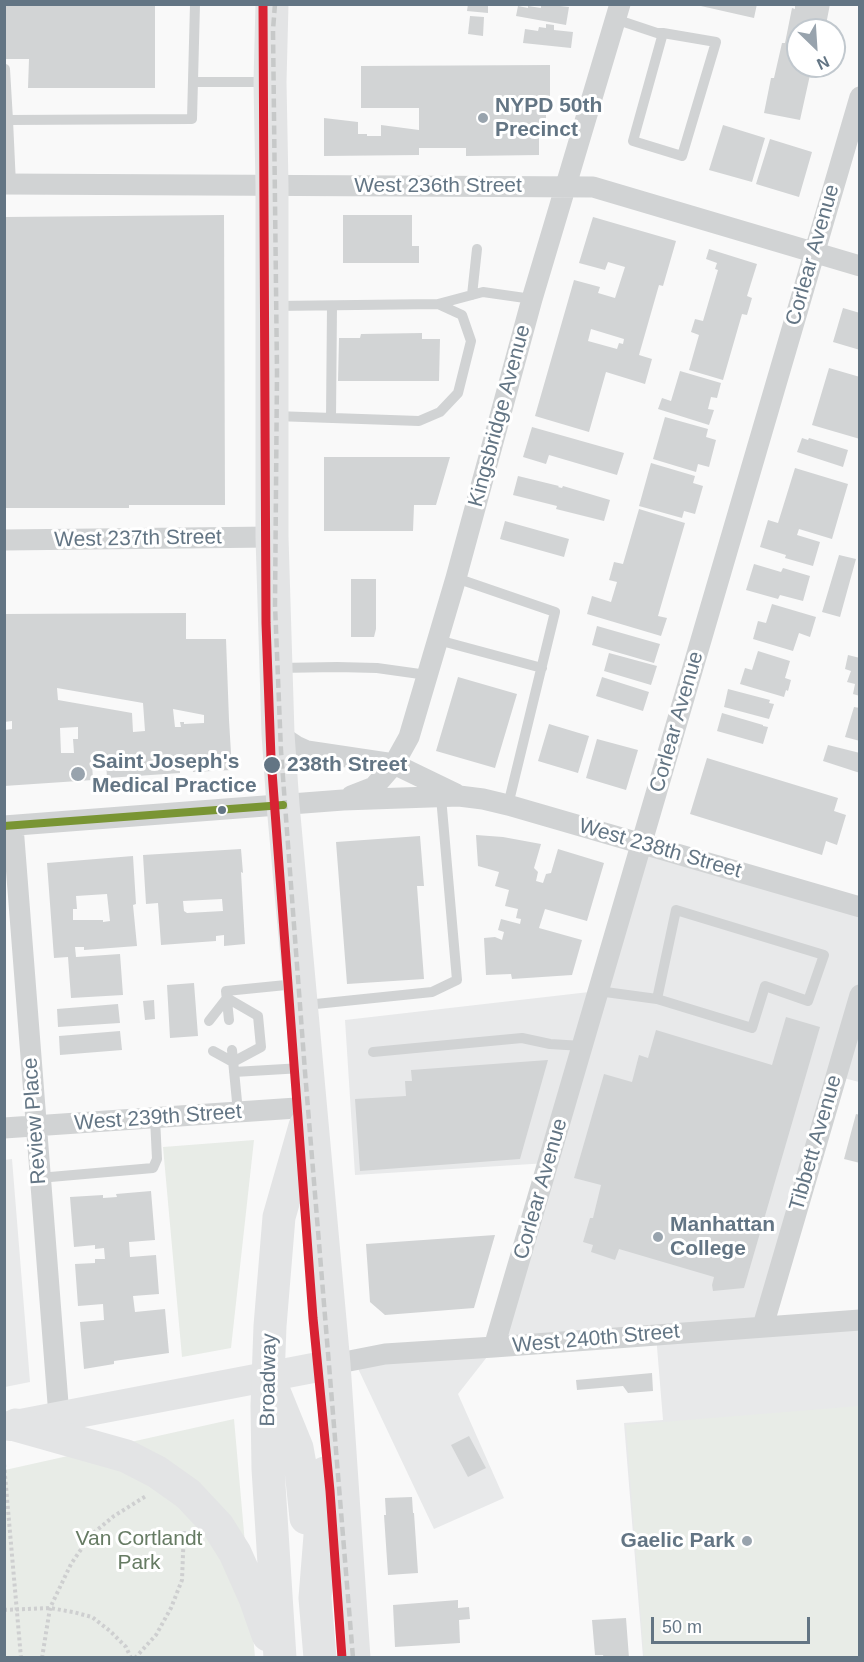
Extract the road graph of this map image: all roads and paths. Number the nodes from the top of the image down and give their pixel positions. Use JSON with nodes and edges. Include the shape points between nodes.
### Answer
{"nodes":[{"id":1,"x":195,"y":4,"type":"edge"},
{"id":2,"x":272,"y":4,"type":"edge"},
{"id":3,"x":618,"y":12,"type":"edge"},
{"id":4,"x":663,"y":33,"type":"junction"},
{"id":5,"x":5,"y":69,"type":"edge"},
{"id":6,"x":193,"y":82,"type":"junction"},
{"id":7,"x":270,"y":82,"type":"junction"},
{"id":8,"x":860,"y":97,"type":"edge"},
{"id":9,"x":6,"y":120,"type":"edge"},
{"id":10,"x":8,"y":184,"type":"edge"},
{"id":11,"x":272,"y":186,"type":"junction"},
{"id":12,"x":565,"y":187,"type":"junction"},
{"id":13,"x":477,"y":249,"type":"dead end"},
{"id":14,"x":814,"y":252,"type":"junction"},
{"id":15,"x":860,"y":266,"type":"edge"},
{"id":16,"x":472,"y":295,"type":"junction"},
{"id":17,"x":532,"y":299,"type":"junction"},
{"id":18,"x":438,"y":304,"type":"junction"},
{"id":19,"x":272,"y":306,"type":"junction"},
{"id":20,"x":332,"y":306,"type":"junction"},
{"id":21,"x":272,"y":416,"type":"junction"},
{"id":22,"x":331,"y":418,"type":"junction"},
{"id":23,"x":272,"y":537,"type":"junction"},
{"id":24,"x":4,"y":540,"type":"edge"},
{"id":25,"x":456,"y":578,"type":"junction"},
{"id":26,"x":438,"y":640,"type":"junction"},
{"id":27,"x":275,"y":668,"type":"junction"},
{"id":28,"x":542,"y":668,"type":"junction"},
{"id":29,"x":427,"y":675,"type":"junction"},
{"id":30,"x":278,"y":734,"type":"junction"},
{"id":31,"x":393,"y":764,"type":"junction"},
{"id":32,"x":450,"y":796,"type":"junction"},
{"id":33,"x":343,"y":800,"type":"junction"},
{"id":34,"x":283,"y":805,"type":"junction"},
{"id":35,"x":508,"y":805,"type":"junction"},
{"id":36,"x":9,"y":826,"type":"edge"},
{"id":37,"x":641,"y":844,"type":"junction"},
{"id":38,"x":860,"y":907,"type":"edge"},
{"id":39,"x":598,"y":991,"type":"junction"},
{"id":40,"x":860,"y":994,"type":"edge"},
{"id":41,"x":300,"y":995,"type":"junction"},
{"id":42,"x":227,"y":998,"type":"junction"},
{"id":43,"x":657,"y":999,"type":"junction"},
{"id":44,"x":229,"y":1020,"type":"dead end"},
{"id":45,"x":210,"y":1021,"type":"dead end"},
{"id":46,"x":582,"y":1046,"type":"junction"},
{"id":47,"x":232,"y":1050,"type":"dead end"},
{"id":48,"x":213,"y":1052,"type":"dead end"},
{"id":49,"x":373,"y":1052,"type":"dead end"},
{"id":50,"x":233,"y":1067,"type":"junction"},
{"id":51,"x":307,"y":1068,"type":"junction"},
{"id":52,"x":311,"y":1107,"type":"junction"},
{"id":53,"x":238,"y":1112,"type":"junction"},
{"id":54,"x":155,"y":1118,"type":"junction"},
{"id":55,"x":35,"y":1126,"type":"junction"},
{"id":56,"x":4,"y":1128,"type":"edge"},
{"id":57,"x":39,"y":1178,"type":"junction"},
{"id":58,"x":860,"y":1320,"type":"edge"},
{"id":59,"x":763,"y":1326,"type":"junction"},
{"id":60,"x":494,"y":1347,"type":"junction"},
{"id":61,"x":334,"y":1364,"type":"junction"},
{"id":62,"x":268,"y":1377,"type":"junction"},
{"id":63,"x":59,"y":1416,"type":"junction"},
{"id":64,"x":10,"y":1426,"type":"edge"},
{"id":65,"x":4,"y":1464,"type":"edge"},
{"id":66,"x":149,"y":1494,"type":"dead end"},
{"id":67,"x":184,"y":1526,"type":"dead end"},
{"id":68,"x":315,"y":1598,"type":"junction"},
{"id":69,"x":50,"y":1608,"type":"junction"},
{"id":70,"x":16,"y":1609,"type":"junction"},
{"id":71,"x":4,"y":1610,"type":"edge"},
{"id":72,"x":21,"y":1658,"type":"edge"},
{"id":73,"x":42,"y":1658,"type":"edge"},
{"id":74,"x":133,"y":1658,"type":"edge"},
{"id":75,"x":276,"y":1658,"type":"edge"},
{"id":76,"x":280,"y":1658,"type":"edge"},
{"id":77,"x":320,"y":1658,"type":"edge"},
{"id":78,"x":354,"y":1658,"type":"edge"}],
"edges":[{"from":1,"to":6,"type":"lane"},
{"from":2,"to":7,"type":"main road","name":"Broadway"},
{"from":3,"to":4,"type":"lane"},
{"from":3,"to":12,"type":"street","name":"Kingsbridge Avenue"},
{"from":4,"to":4,"type":"lane","via":[[716,42],[682,156],[633,141]]},
{"from":5,"to":9,"type":"lane"},
{"from":6,"to":7,"type":"lane"},
{"from":6,"to":9,"type":"lane","via":[[192,119]]},
{"from":7,"to":11,"type":"main road","name":"Broadway"},
{"from":8,"to":14,"type":"street","name":"Corlear Avenue"},
{"from":9,"to":10,"type":"lane"},
{"from":10,"to":11,"type":"street","name":"West 236th Street"},
{"from":11,"to":12,"type":"street","name":"West 236th Street"},
{"from":11,"to":19,"type":"main road","name":"Broadway"},
{"from":12,"to":14,"type":"street","name":"West 236th Street","via":[[593,187]]},
{"from":12,"to":17,"type":"street","name":"Kingsbridge Avenue"},
{"from":13,"to":16,"type":"lane"},
{"from":14,"to":15,"type":"street","name":"West 236th Street"},
{"from":14,"to":37,"type":"street","name":"Corlear Avenue"},
{"from":16,"to":17,"type":"lane","via":[[483,292]]},
{"from":16,"to":18,"type":"lane"},
{"from":17,"to":25,"type":"street","name":"Kingsbridge Avenue"},
{"from":18,"to":20,"type":"lane"},
{"from":18,"to":22,"type":"lane","via":[[462,315],[471,341],[458,393],[446,406],[419,421]]},
{"from":19,"to":20,"type":"lane"},
{"from":19,"to":21,"type":"main road","name":"Broadway"},
{"from":20,"to":22,"type":"lane"},
{"from":21,"to":22,"type":"lane"},
{"from":21,"to":23,"type":"main road","name":"Broadway"},
{"from":23,"to":24,"type":"street","name":"West 237th Street"},
{"from":23,"to":27,"type":"main road","name":"Broadway"},
{"from":25,"to":26,"type":"street","name":"Kingsbridge Avenue"},
{"from":25,"to":28,"type":"lane","via":[[555,612]]},
{"from":26,"to":28,"type":"lane"},
{"from":26,"to":29,"type":"street","name":"Kingsbridge Avenue"},
{"from":27,"to":29,"type":"lane","via":[[377,668]]},
{"from":27,"to":30,"type":"main road","name":"Broadway"},
{"from":28,"to":35,"type":"lane"},
{"from":29,"to":31,"type":"street","name":"Kingsbridge Avenue","via":[[409,737]]},
{"from":30,"to":31,"type":"street","name":"West 238th Street","via":[[307,751]]},
{"from":30,"to":34,"type":"main road","name":"Broadway"},
{"from":31,"to":32,"type":"street","name":"West 238th Street"},
{"from":31,"to":33,"type":"street","name":"Kingsbridge Avenue","via":[[374,786]]},
{"from":32,"to":33,"type":"street","name":"West 238th Street"},
{"from":32,"to":35,"type":"street","name":"West 238th Street"},
{"from":32,"to":41,"type":"lane","via":[[457,980],[432,992]]},
{"from":33,"to":34,"type":"street","name":"West 238th Street"},
{"from":34,"to":36,"type":"street","name":"West 238th Street"},
{"from":34,"to":41,"type":"main road","name":"Broadway"},
{"from":35,"to":37,"type":"street","name":"West 238th Street"},
{"from":36,"to":55,"type":"street","name":"Review Place"},
{"from":37,"to":38,"type":"street","name":"West 238th Street"},
{"from":37,"to":39,"type":"street","name":"Corlear Avenue"},
{"from":39,"to":43,"type":"lane"},
{"from":39,"to":46,"type":"street","name":"Corlear Avenue"},
{"from":40,"to":59,"type":"street","name":"Tibbett Avenue"},
{"from":41,"to":42,"type":"lane","via":[[226,991]]},
{"from":41,"to":51,"type":"main road","name":"Broadway"},
{"from":42,"to":44,"type":"lane"},
{"from":42,"to":45,"type":"lane"},
{"from":42,"to":50,"type":"lane","via":[[258,1016],[261,1047]]},
{"from":43,"to":43,"type":"lane","via":[[676,910],[824,955],[808,1001],[765,987],[752,1028]]},
{"from":46,"to":49,"type":"lane","via":[[522,1038]]},
{"from":46,"to":60,"type":"street","name":"Corlear Avenue"},
{"from":47,"to":50,"type":"lane"},
{"from":48,"to":50,"type":"lane"},
{"from":50,"to":51,"type":"lane"},
{"from":50,"to":53,"type":"lane"},
{"from":51,"to":52,"type":"main road","name":"Broadway"},
{"from":52,"to":53,"type":"street","name":"West 239th Street"},
{"from":52,"to":61,"type":"main road","name":"Broadway"},
{"from":52,"to":62,"type":"main road","name":"Broadway","via":[[279,1217]]},
{"from":53,"to":54,"type":"street","name":"West 239th Street"},
{"from":54,"to":55,"type":"street","name":"West 239th Street"},
{"from":54,"to":57,"type":"lane","via":[[157,1159],[153,1168]]},
{"from":55,"to":56,"type":"street","name":"West 239th Street"},
{"from":55,"to":57,"type":"street","name":"Review Place"},
{"from":57,"to":63,"type":"street","name":"Review Place"},
{"from":58,"to":59,"type":"street","name":"West 240th Street"},
{"from":59,"to":60,"type":"street","name":"West 240th Street"},
{"from":60,"to":61,"type":"street","name":"West 240th Street","via":[[385,1354]]},
{"from":61,"to":62,"type":"main road"},
{"from":61,"to":68,"type":"main road","name":"Broadway"},
{"from":61,"to":78,"type":"main road","name":"Broadway"},
{"from":62,"to":63,"type":"main road"},
{"from":62,"to":68,"type":"main road","via":[[297,1448]]},
{"from":62,"to":76,"type":"main road","name":"Broadway","via":[[268,1491]]},
{"from":63,"to":64,"type":"main road"},
{"from":64,"to":75,"type":"main road","via":[[126,1456],[158,1472],[188,1494],[218,1526],[235,1552]]},
{"from":65,"to":70,"type":"path"},
{"from":66,"to":69,"type":"path","via":[[91,1535],[71,1564]]},
{"from":67,"to":74,"type":"path","via":[[182,1580],[156,1635]]},
{"from":68,"to":77,"type":"main road","name":"Broadway"},
{"from":69,"to":70,"type":"path"},
{"from":69,"to":73,"type":"path"},
{"from":69,"to":74,"type":"path","via":[[92,1617],[110,1630]]},
{"from":70,"to":71,"type":"path"},
{"from":70,"to":72,"type":"path"}]}
